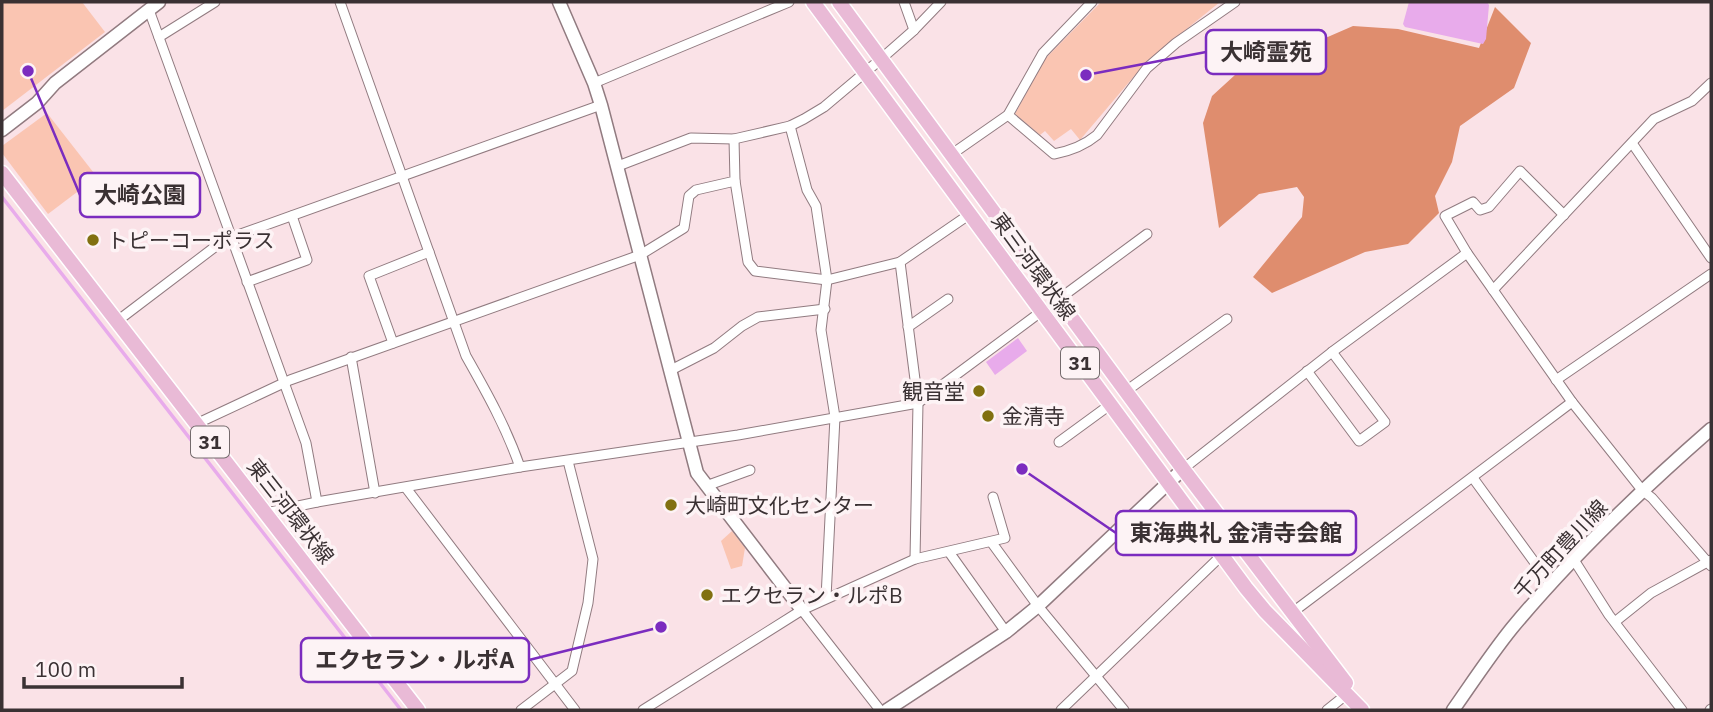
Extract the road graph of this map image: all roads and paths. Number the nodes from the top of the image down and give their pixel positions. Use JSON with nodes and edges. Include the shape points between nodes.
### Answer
{"nodes":[{"id":1,"x":215,"y":2,"type":"edge"},
{"id":2,"x":340,"y":2,"type":"edge"},
{"id":3,"x":559,"y":2,"type":"edge"},
{"id":4,"x":789,"y":2,"type":"edge"},
{"id":5,"x":813,"y":2,"type":"edge"},
{"id":6,"x":839,"y":2,"type":"edge"},
{"id":7,"x":904,"y":2,"type":"edge"},
{"id":8,"x":941,"y":2,"type":"edge"},
{"id":9,"x":1093,"y":2,"type":"edge"},
{"id":10,"x":1235,"y":2,"type":"edge"},
{"id":11,"x":155,"y":4,"type":"edge"},
{"id":12,"x":914,"y":30,"type":"junction"},
{"id":13,"x":159,"y":37,"type":"junction"},
{"id":14,"x":881,"y":59,"type":"junction"},
{"id":15,"x":866,"y":72,"type":"junction"},
{"id":16,"x":594,"y":83,"type":"junction"},
{"id":17,"x":1711,"y":83,"type":"edge"},
{"id":18,"x":601,"y":105,"type":"junction"},
{"id":19,"x":1007,"y":115,"type":"junction"},
{"id":20,"x":790,"y":126,"type":"junction"},
{"id":21,"x":2,"y":130,"type":"edge"},
{"id":22,"x":734,"y":139,"type":"junction"},
{"id":23,"x":1632,"y":143,"type":"junction"},
{"id":24,"x":952,"y":155,"type":"junction"},
{"id":25,"x":618,"y":166,"type":"junction"},
{"id":26,"x":2,"y":173,"type":"edge"},
{"id":27,"x":401,"y":176,"type":"junction"},
{"id":28,"x":735,"y":181,"type":"junction"},
{"id":29,"x":970,"y":214,"type":"junction"},
{"id":30,"x":1564,"y":215,"type":"junction"},
{"id":31,"x":292,"y":216,"type":"junction"},
{"id":32,"x":1147,"y":234,"type":"dead end"},
{"id":33,"x":231,"y":237,"type":"junction"},
{"id":34,"x":429,"y":252,"type":"junction"},
{"id":35,"x":1467,"y":253,"type":"junction"},
{"id":36,"x":640,"y":255,"type":"junction"},
{"id":37,"x":1711,"y":258,"type":"edge"},
{"id":38,"x":900,"y":262,"type":"junction"},
{"id":39,"x":1711,"y":274,"type":"edge"},
{"id":40,"x":827,"y":280,"type":"junction"},
{"id":41,"x":247,"y":282,"type":"junction"},
{"id":42,"x":1493,"y":290,"type":"junction"},
{"id":43,"x":948,"y":299,"type":"dead end"},
{"id":44,"x":1059,"y":299,"type":"junction"},
{"id":45,"x":825,"y":309,"type":"junction"},
{"id":46,"x":1042,"y":311,"type":"junction"},
{"id":47,"x":1227,"y":319,"type":"dead end"},
{"id":48,"x":116,"y":322,"type":"junction"},
{"id":49,"x":453,"y":322,"type":"junction"},
{"id":50,"x":908,"y":327,"type":"junction"},
{"id":51,"x":393,"y":343,"type":"junction"},
{"id":52,"x":1332,"y":352,"type":"junction"},
{"id":53,"x":351,"y":357,"type":"junction"},
{"id":54,"x":671,"y":370,"type":"junction"},
{"id":55,"x":1307,"y":371,"type":"junction"},
{"id":56,"x":1556,"y":380,"type":"junction"},
{"id":57,"x":284,"y":384,"type":"junction"},
{"id":58,"x":1126,"y":391,"type":"junction"},
{"id":59,"x":1572,"y":402,"type":"junction"},
{"id":60,"x":918,"y":403,"type":"junction"},
{"id":61,"x":1111,"y":404,"type":"junction"},
{"id":62,"x":835,"y":417,"type":"junction"},
{"id":63,"x":196,"y":424,"type":"junction"},
{"id":64,"x":1711,"y":429,"type":"edge"},
{"id":65,"x":688,"y":441,"type":"junction"},
{"id":66,"x":1059,"y":442,"type":"dead end"},
{"id":67,"x":568,"y":461,"type":"junction"},
{"id":68,"x":520,"y":467,"type":"junction"},
{"id":69,"x":1183,"y":469,"type":"junction"},
{"id":70,"x":750,"y":470,"type":"dead end"},
{"id":71,"x":1473,"y":478,"type":"junction"},
{"id":72,"x":1168,"y":482,"type":"junction"},
{"id":73,"x":706,"y":486,"type":"junction"},
{"id":74,"x":406,"y":488,"type":"junction"},
{"id":75,"x":1642,"y":490,"type":"junction"},
{"id":76,"x":375,"y":493,"type":"junction"},
{"id":77,"x":993,"y":497,"type":"dead end"},
{"id":78,"x":317,"y":502,"type":"junction"},
{"id":79,"x":266,"y":513,"type":"junction"},
{"id":80,"x":992,"y":542,"type":"junction"},
{"id":81,"x":949,"y":552,"type":"junction"},
{"id":82,"x":1222,"y":555,"type":"junction"},
{"id":83,"x":915,"y":559,"type":"junction"},
{"id":84,"x":1574,"y":560,"type":"junction"},
{"id":85,"x":1710,"y":563,"type":"edge"},
{"id":86,"x":1551,"y":586,"type":"junction"},
{"id":87,"x":826,"y":598,"type":"junction"},
{"id":88,"x":1038,"y":606,"type":"junction"},
{"id":89,"x":802,"y":610,"type":"junction"},
{"id":90,"x":1293,"y":612,"type":"junction"},
{"id":91,"x":1616,"y":621,"type":"junction"},
{"id":92,"x":1006,"y":632,"type":"junction"},
{"id":93,"x":1095,"y":677,"type":"junction"},
{"id":94,"x":554,"y":684,"type":"junction"},
{"id":95,"x":1347,"y":694,"type":"junction"},
{"id":96,"x":418,"y":710,"type":"edge"},
{"id":97,"x":521,"y":710,"type":"edge"},
{"id":98,"x":575,"y":710,"type":"edge"},
{"id":99,"x":643,"y":710,"type":"edge"},
{"id":100,"x":880,"y":710,"type":"edge"},
{"id":101,"x":887,"y":710,"type":"edge"},
{"id":102,"x":1061,"y":710,"type":"edge"},
{"id":103,"x":1124,"y":710,"type":"edge"},
{"id":104,"x":1327,"y":710,"type":"edge"},
{"id":105,"x":1364,"y":710,"type":"edge"},
{"id":106,"x":1453,"y":710,"type":"edge"},
{"id":107,"x":1682,"y":710,"type":"edge"}],
"edges":[{"from":1,"to":13,"type":"street"},
{"from":2,"to":27,"type":"street"},
{"from":3,"to":16,"type":"street"},
{"from":4,"to":16,"type":"street"},
{"from":5,"to":15,"type":"main road","name":"東三河環状線","number":"31"},
{"from":6,"to":14,"type":"main road","name":"東三河環状線","number":"31"},
{"from":7,"to":12,"type":"street"},
{"from":8,"to":12,"type":"street"},
{"from":9,"to":19,"type":"street","via":[[1043,52]]},
{"from":10,"to":19,"type":"street","via":[[1147,68],[1097,135],[1068,152],[1054,154]]},
{"from":11,"to":13,"type":"street"},
{"from":11,"to":21,"type":"street"},
{"from":12,"to":14,"type":"street"},
{"from":13,"to":33,"type":"street"},
{"from":14,"to":15,"type":"street"},
{"from":14,"to":24,"type":"main road","name":"東三河環状線","number":"31"},
{"from":15,"to":20,"type":"street","via":[[824,107]]},
{"from":15,"to":29,"type":"main road","name":"東三河環状線","number":"31"},
{"from":16,"to":18,"type":"street"},
{"from":17,"to":23,"type":"street","via":[[1692,101],[1654,119]]},
{"from":18,"to":25,"type":"street"},
{"from":18,"to":27,"type":"street"},
{"from":19,"to":24,"type":"street"},
{"from":20,"to":22,"type":"street"},
{"from":20,"to":40,"type":"street","via":[[807,190],[816,206]]},
{"from":22,"to":25,"type":"street","via":[[691,138]]},
{"from":22,"to":28,"type":"street"},
{"from":23,"to":30,"type":"street"},
{"from":23,"to":37,"type":"street"},
{"from":24,"to":44,"type":"main road","name":"東三河環状線","number":"31"},
{"from":25,"to":36,"type":"street"},
{"from":26,"to":48,"type":"main road","name":"東三河環状線","number":"31"},
{"from":27,"to":31,"type":"street"},
{"from":27,"to":34,"type":"street"},
{"from":28,"to":36,"type":"street","via":[[696,190],[689,196],[684,228]]},
{"from":28,"to":40,"type":"street","via":[[748,262],[755,271]]},
{"from":29,"to":38,"type":"street"},
{"from":29,"to":46,"type":"main road","name":"東三河環状線","number":"31"},
{"from":30,"to":35,"type":"street","via":[[1520,171],[1489,207],[1480,210],[1473,202],[1445,216]]},
{"from":30,"to":42,"type":"street"},
{"from":31,"to":33,"type":"street"},
{"from":31,"to":41,"type":"street","via":[[307,260]]},
{"from":32,"to":44,"type":"street"},
{"from":33,"to":41,"type":"street"},
{"from":33,"to":48,"type":"street"},
{"from":34,"to":49,"type":"street"},
{"from":34,"to":51,"type":"street","via":[[369,276]]},
{"from":35,"to":42,"type":"street"},
{"from":35,"to":52,"type":"street"},
{"from":36,"to":49,"type":"street"},
{"from":36,"to":54,"type":"street"},
{"from":38,"to":40,"type":"street"},
{"from":38,"to":50,"type":"street"},
{"from":39,"to":56,"type":"street"},
{"from":40,"to":45,"type":"street"},
{"from":41,"to":57,"type":"street"},
{"from":42,"to":56,"type":"street"},
{"from":43,"to":50,"type":"street"},
{"from":44,"to":58,"type":"main road","name":"東三河環状線","number":"31"},
{"from":45,"to":54,"type":"street","via":[[758,317],[714,348]]},
{"from":45,"to":62,"type":"street","via":[[821,330]]},
{"from":46,"to":60,"type":"street"},
{"from":46,"to":61,"type":"main road","name":"東三河環状線","number":"31"},
{"from":47,"to":58,"type":"street"},
{"from":48,"to":63,"type":"main road","name":"東三河環状線","number":"31"},
{"from":49,"to":51,"type":"street"},
{"from":49,"to":68,"type":"street","via":[[466,356],[504,423]]},
{"from":50,"to":60,"type":"street"},
{"from":51,"to":53,"type":"street"},
{"from":52,"to":55,"type":"street"},
{"from":52,"to":55,"type":"street","via":[[1385,422],[1359,441]]},
{"from":53,"to":57,"type":"street"},
{"from":53,"to":76,"type":"street"},
{"from":54,"to":65,"type":"street"},
{"from":55,"to":69,"type":"street"},
{"from":56,"to":59,"type":"street"},
{"from":57,"to":63,"type":"street"},
{"from":57,"to":78,"type":"street","via":[[306,443]]},
{"from":58,"to":69,"type":"main road","name":"東三河環状線","number":"31"},
{"from":59,"to":71,"type":"street"},
{"from":59,"to":75,"type":"street"},
{"from":60,"to":62,"type":"street"},
{"from":60,"to":83,"type":"street"},
{"from":61,"to":66,"type":"street"},
{"from":61,"to":72,"type":"main road","name":"東三河環状線","number":"31"},
{"from":62,"to":65,"type":"street"},
{"from":62,"to":87,"type":"street"},
{"from":63,"to":79,"type":"main road","name":"東三河環状線","number":"31"},
{"from":64,"to":75,"type":"street","name":"千万町豊川線"},
{"from":65,"to":67,"type":"street"},
{"from":65,"to":73,"type":"street","via":[[697,473]]},
{"from":67,"to":68,"type":"street"},
{"from":67,"to":94,"type":"street","via":[[593,559],[572,671]]},
{"from":68,"to":74,"type":"street"},
{"from":69,"to":72,"type":"street"},
{"from":69,"to":90,"type":"main road","name":"東三河環状線","number":"31"},
{"from":70,"to":73,"type":"street"},
{"from":71,"to":86,"type":"street"},
{"from":71,"to":90,"type":"street"},
{"from":72,"to":82,"type":"main road","name":"東三河環状線","number":"31"},
{"from":72,"to":88,"type":"street"},
{"from":73,"to":89,"type":"street"},
{"from":74,"to":76,"type":"street"},
{"from":74,"to":94,"type":"street"},
{"from":75,"to":84,"type":"street","name":"千万町豊川線"},
{"from":75,"to":85,"type":"street"},
{"from":76,"to":78,"type":"street"},
{"from":77,"to":80,"type":"street","via":[[1005,538]]},
{"from":78,"to":79,"type":"street"},
{"from":79,"to":96,"type":"main road","name":"東三河環状線","number":"31"},
{"from":80,"to":81,"type":"street"},
{"from":80,"to":88,"type":"street"},
{"from":81,"to":83,"type":"street"},
{"from":81,"to":92,"type":"street"},
{"from":82,"to":93,"type":"street"},
{"from":82,"to":95,"type":"main road","name":"東三河環状線","number":"31","via":[[1265,611]]},
{"from":83,"to":87,"type":"street"},
{"from":84,"to":86,"type":"street","name":"千万町豊川線"},
{"from":84,"to":91,"type":"street"},
{"from":85,"to":91,"type":"street","via":[[1651,593]]},
{"from":86,"to":106,"type":"street","name":"千万町豊川線","via":[[1511,629]]},
{"from":87,"to":89,"type":"street"},
{"from":88,"to":92,"type":"street"},
{"from":88,"to":93,"type":"street"},
{"from":89,"to":99,"type":"street"},
{"from":89,"to":100,"type":"street"},
{"from":90,"to":105,"type":"main road","name":"東三河環状線","number":"31"},
{"from":91,"to":107,"type":"street"},
{"from":92,"to":101,"type":"street"},
{"from":93,"to":102,"type":"street"},
{"from":93,"to":103,"type":"street"},
{"from":94,"to":97,"type":"street"},
{"from":94,"to":98,"type":"street"},
{"from":95,"to":104,"type":"street"},
{"from":95,"to":105,"type":"main road","name":"東三河環状線","number":"31"}]}
